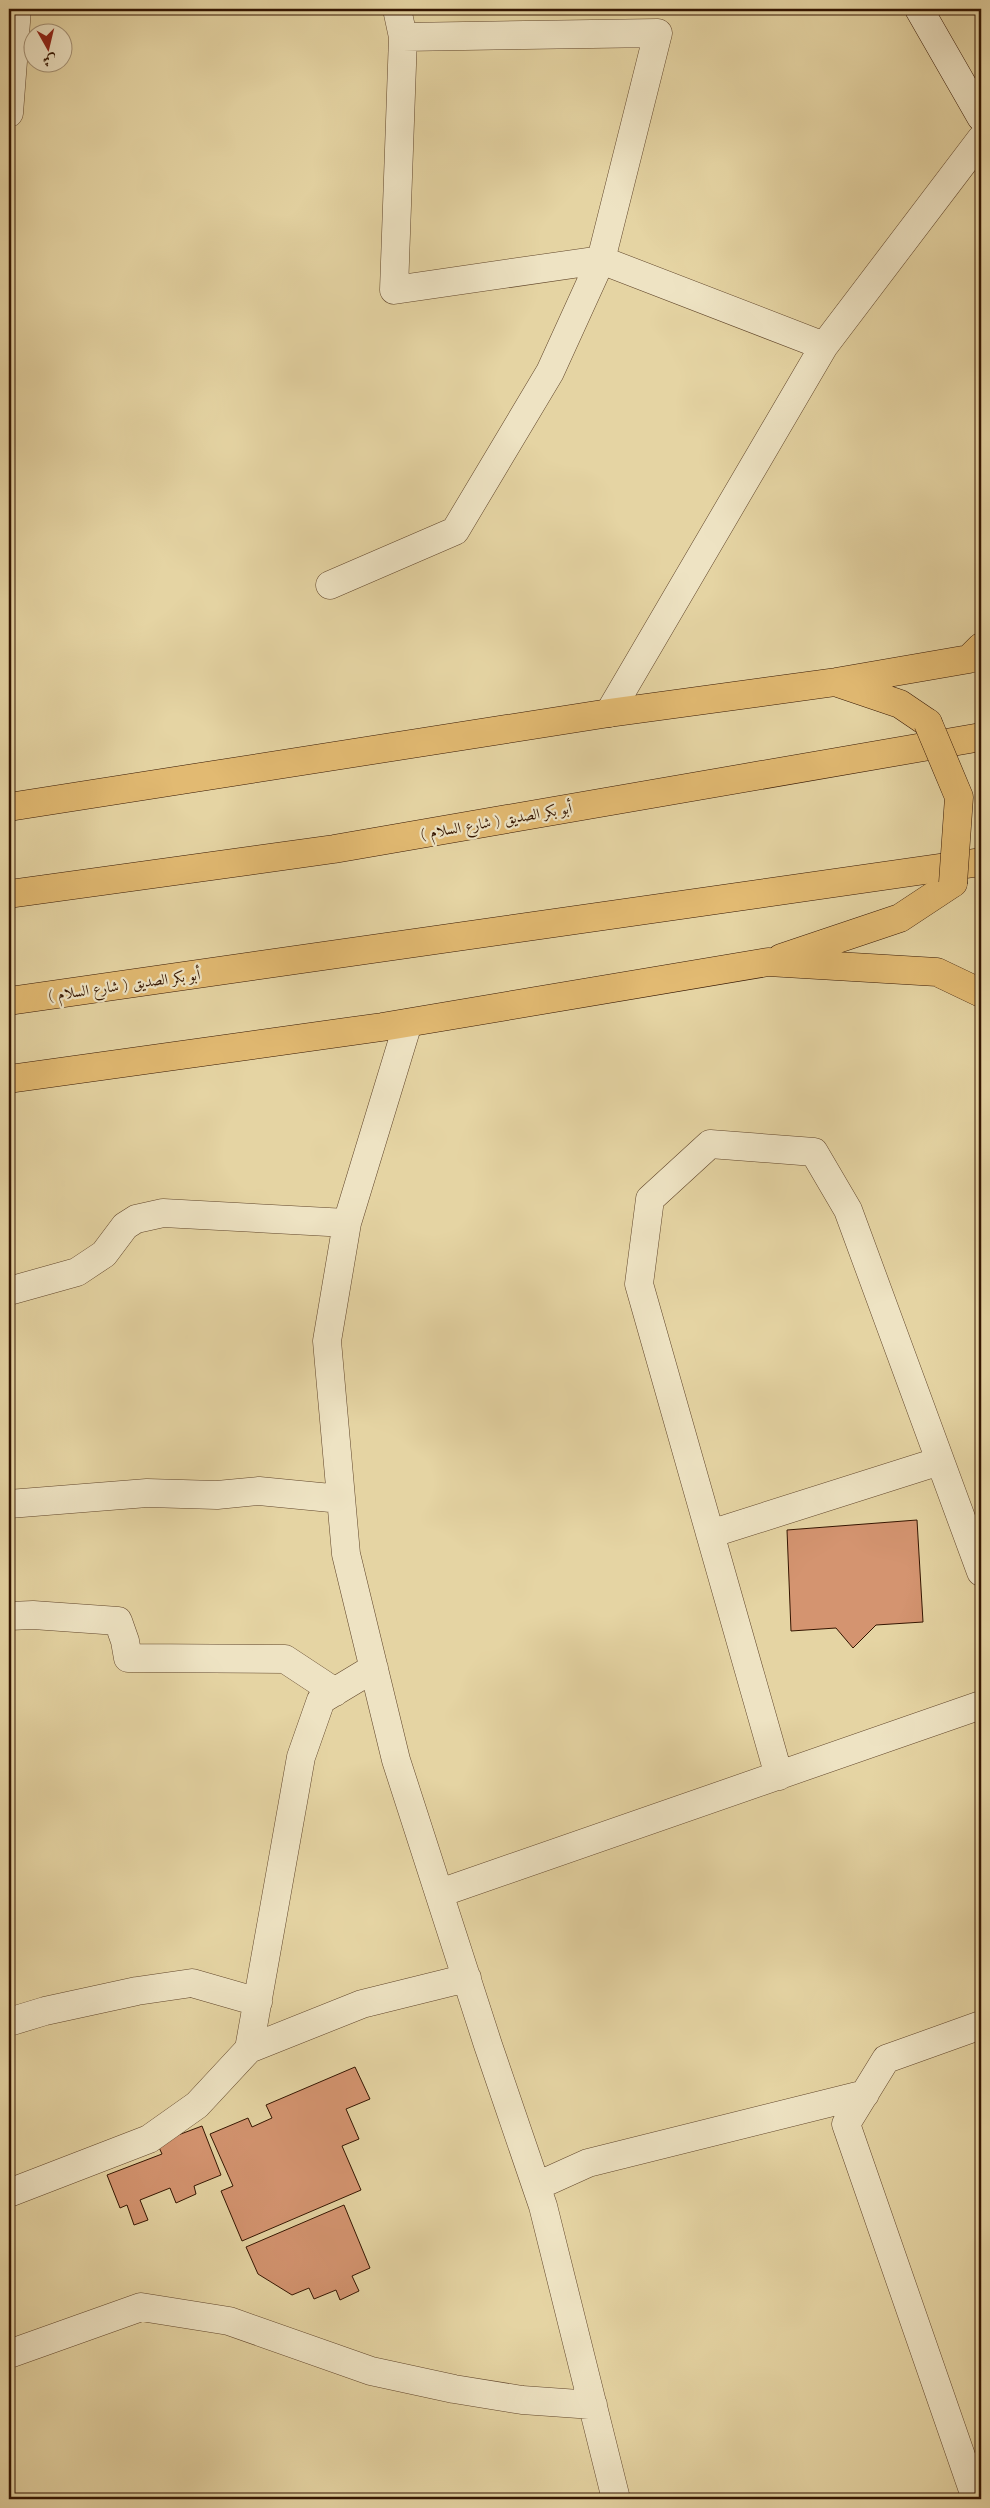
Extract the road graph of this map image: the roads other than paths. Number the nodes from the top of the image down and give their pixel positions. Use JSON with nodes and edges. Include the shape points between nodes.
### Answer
{"nodes":[{"id":1,"x":17,"y":9,"type":"edge"},
{"id":2,"x":397,"y":9,"type":"edge"},
{"id":3,"x":919,"y":9,"type":"edge"},
{"id":4,"x":403,"y":38,"type":"junction"},
{"id":5,"x":9,"y":113,"type":"edge"},
{"id":6,"x":981,"y":117,"type":"edge"},
{"id":7,"x":981,"y":140,"type":"edge"},
{"id":8,"x":601,"y":260,"type":"junction"},
{"id":9,"x":824,"y":346,"type":"junction"},
{"id":10,"x":330,"y":585,"type":"dead end"},
{"id":11,"x":981,"y":647,"type":"edge"},
{"id":12,"x":836,"y":682,"type":"junction"},
{"id":13,"x":609,"y":713,"type":"junction"},
{"id":14,"x":981,"y":737,"type":"edge"},
{"id":15,"x":9,"y":808,"type":"edge"},
{"id":16,"x":981,"y":862,"type":"edge"},
{"id":17,"x":9,"y":894,"type":"edge"},
{"id":18,"x":768,"y":962,"type":"junction"},
{"id":19,"x":981,"y":993,"type":"edge"},
{"id":20,"x":9,"y":1001,"type":"edge"},
{"id":21,"x":408,"y":1023,"type":"junction"},
{"id":22,"x":9,"y":1080,"type":"edge"},
{"id":23,"x":347,"y":1223,"type":"junction"},
{"id":24,"x":9,"y":1291,"type":"edge"},
{"id":25,"x":940,"y":1461,"type":"junction"},
{"id":26,"x":341,"y":1499,"type":"junction"},
{"id":27,"x":9,"y":1504,"type":"edge"},
{"id":28,"x":710,"y":1534,"type":"junction"},
{"id":29,"x":981,"y":1572,"type":"edge"},
{"id":30,"x":9,"y":1616,"type":"edge"},
{"id":31,"x":374,"y":1668,"type":"junction"},
{"id":32,"x":335,"y":1692,"type":"junction"},
{"id":33,"x":981,"y":1705,"type":"edge"},
{"id":34,"x":779,"y":1776,"type":"junction"},
{"id":35,"x":440,"y":1893,"type":"junction"},
{"id":36,"x":467,"y":1978,"type":"junction"},
{"id":37,"x":258,"y":2002,"type":"junction"},
{"id":38,"x":9,"y":2022,"type":"edge"},
{"id":39,"x":981,"y":2024,"type":"edge"},
{"id":40,"x":249,"y":2049,"type":"junction"},
{"id":41,"x":864,"y":2094,"type":"junction"},
{"id":42,"x":537,"y":2186,"type":"junction"},
{"id":43,"x":9,"y":2193,"type":"edge"},
{"id":44,"x":9,"y":2354,"type":"edge"},
{"id":45,"x":593,"y":2405,"type":"junction"},
{"id":46,"x":616,"y":2499,"type":"edge"},
{"id":47,"x":976,"y":2499,"type":"edge"}],
"edges":[{"from":1,"to":5,"type":"street"},
{"from":2,"to":4,"type":"street"},
{"from":3,"to":6,"type":"street"},
{"from":4,"to":8,"type":"street","via":[[394,290]]},
{"from":4,"to":8,"type":"street","via":[[658,33]]},
{"from":7,"to":9,"type":"street"},
{"from":8,"to":9,"type":"street"},
{"from":8,"to":10,"type":"street","via":[[550,372],[455,531]]},
{"from":9,"to":13,"type":"street"},
{"from":11,"to":12,"type":"main road","via":[[969,660]]},
{"from":12,"to":13,"type":"main road"},
{"from":12,"to":18,"type":"main road","bridge":true,"via":[[900,704],[928,723],[960,797],[954,883],[900,918]]},
{"from":13,"to":15,"type":"main road"},
{"from":14,"to":17,"type":"main road","name":"( شارع السلام ) أبو بكر الصديق","via":[[334,849]]},
{"from":16,"to":20,"type":"main road","name":"( شارع السلام ) أبو بكر الصديق"},
{"from":18,"to":19,"type":"main road","via":[[937,972]]},
{"from":18,"to":21,"type":"main road"},
{"from":21,"to":22,"type":"main road"},
{"from":21,"to":23,"type":"street"},
{"from":23,"to":24,"type":"street","via":[[163,1213],[136,1218],[124,1226],[104,1254],[86,1268]]},
{"from":23,"to":26,"type":"street","via":[[327,1341]]},
{"from":25,"to":28,"type":"street"},
{"from":25,"to":28,"type":"street","via":[[848,1210],[814,1152],[710,1144],[650,1199],[639,1284]]},
{"from":25,"to":29,"type":"street"},
{"from":26,"to":27,"type":"street","via":[[259,1491],[217,1495],[147,1493]]},
{"from":26,"to":31,"type":"street","via":[[346,1554]]},
{"from":28,"to":34,"type":"street"},
{"from":30,"to":32,"type":"street","via":[[118,1621],[126,1641],[128,1658],[285,1659]]},
{"from":31,"to":32,"type":"street"},
{"from":31,"to":35,"type":"street","via":[[396,1760]]},
{"from":32,"to":37,"type":"street","via":[[321,1700],[301,1757]]},
{"from":33,"to":34,"type":"street"},
{"from":34,"to":35,"type":"street"},
{"from":35,"to":36,"type":"street"},
{"from":36,"to":40,"type":"street","via":[[362,2004]]},
{"from":36,"to":42,"type":"street"},
{"from":37,"to":38,"type":"street","via":[[192,1983],[137,1991]]},
{"from":37,"to":40,"type":"street"},
{"from":39,"to":41,"type":"street","via":[[886,2059]]},
{"from":40,"to":43,"type":"street","via":[[197,2106],[149,2139]]},
{"from":41,"to":42,"type":"street","via":[[588,2163]]},
{"from":41,"to":47,"type":"street","via":[[846,2124]]},
{"from":42,"to":45,"type":"street"},
{"from":44,"to":45,"type":"street","via":[[141,2307],[229,2321],[371,2371],[454,2389],[522,2400]]},
{"from":45,"to":46,"type":"street"}]}
